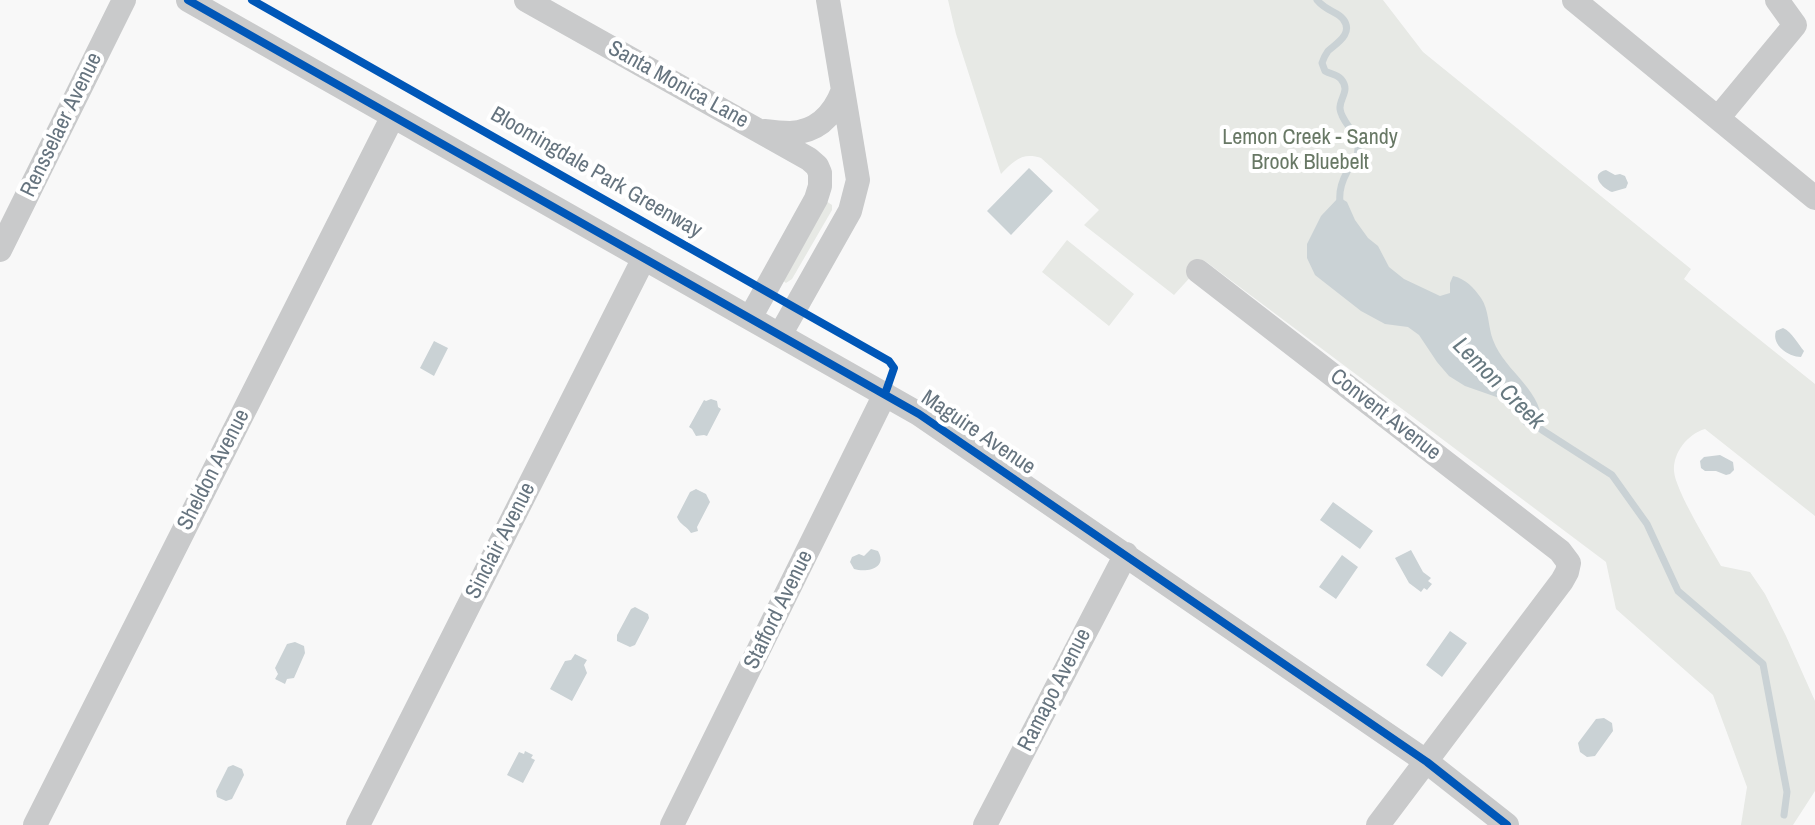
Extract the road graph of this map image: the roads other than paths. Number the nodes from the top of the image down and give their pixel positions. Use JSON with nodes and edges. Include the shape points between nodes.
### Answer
{"nodes":[{"id":1,"x":124,"y":0,"type":"edge"},
{"id":2,"x":188,"y":0,"type":"edge"},
{"id":3,"x":526,"y":0,"type":"edge"},
{"id":4,"x":828,"y":0,"type":"edge"},
{"id":5,"x":1574,"y":0,"type":"edge"},
{"id":6,"x":1777,"y":0,"type":"edge"},
{"id":7,"x":843,"y":90,"type":"junction"},
{"id":8,"x":393,"y":116,"type":"junction"},
{"id":9,"x":1718,"y":118,"type":"junction"},
{"id":10,"x":761,"y":131,"type":"junction"},
{"id":11,"x":1815,"y":198,"type":"edge"},
{"id":12,"x":0,"y":250,"type":"edge"},
{"id":13,"x":644,"y":258,"type":"junction"},
{"id":14,"x":1198,"y":271,"type":"dead end"},
{"id":15,"x":750,"y":318,"type":"junction"},
{"id":16,"x":780,"y":335,"type":"junction"},
{"id":17,"x":885,"y":394,"type":"junction"},
{"id":18,"x":1126,"y":554,"type":"junction"},
{"id":19,"x":1427,"y":762,"type":"junction"},
{"id":20,"x":35,"y":825,"type":"edge"},
{"id":21,"x":358,"y":825,"type":"edge"},
{"id":22,"x":672,"y":825,"type":"edge"},
{"id":23,"x":985,"y":825,"type":"edge"},
{"id":24,"x":1378,"y":825,"type":"edge"},
{"id":25,"x":1507,"y":825,"type":"edge"}],
"edges":[{"from":1,"to":12,"type":"street","name":"Rensselaer Avenue"},
{"from":2,"to":8,"type":"street","name":"Maguire Avenue"},
{"from":3,"to":10,"type":"street","name":"Santa Monica Lane"},
{"from":4,"to":7,"type":"street"},
{"from":5,"to":9,"type":"street"},
{"from":6,"to":9,"type":"street","via":[[1795,25]]},
{"from":7,"to":10,"type":"street","via":[[820,123],[792,133]]},
{"from":7,"to":16,"type":"street","via":[[858,180],[850,211]]},
{"from":8,"to":13,"type":"street","name":"Maguire Avenue"},
{"from":8,"to":20,"type":"street","name":"Sheldon Avenue"},
{"from":9,"to":11,"type":"street"},
{"from":10,"to":15,"type":"street","name":"Santa Monica Lane","via":[[809,159],[820,178],[816,199]]},
{"from":13,"to":15,"type":"street","name":"Maguire Avenue"},
{"from":13,"to":21,"type":"street","name":"Sinclair Avenue"},
{"from":14,"to":19,"type":"street","name":"Convent Avenue","via":[[1569,563],[1562,581]]},
{"from":15,"to":16,"type":"street","name":"Maguire Avenue"},
{"from":16,"to":17,"type":"street","name":"Maguire Avenue"},
{"from":17,"to":18,"type":"street","name":"Maguire Avenue"},
{"from":17,"to":22,"type":"street","name":"Stafford Avenue"},
{"from":18,"to":19,"type":"street","name":"Maguire Avenue"},
{"from":18,"to":23,"type":"street","name":"Ramapo Avenue"},
{"from":19,"to":24,"type":"street"},
{"from":19,"to":25,"type":"street","name":"Maguire Avenue"}]}
